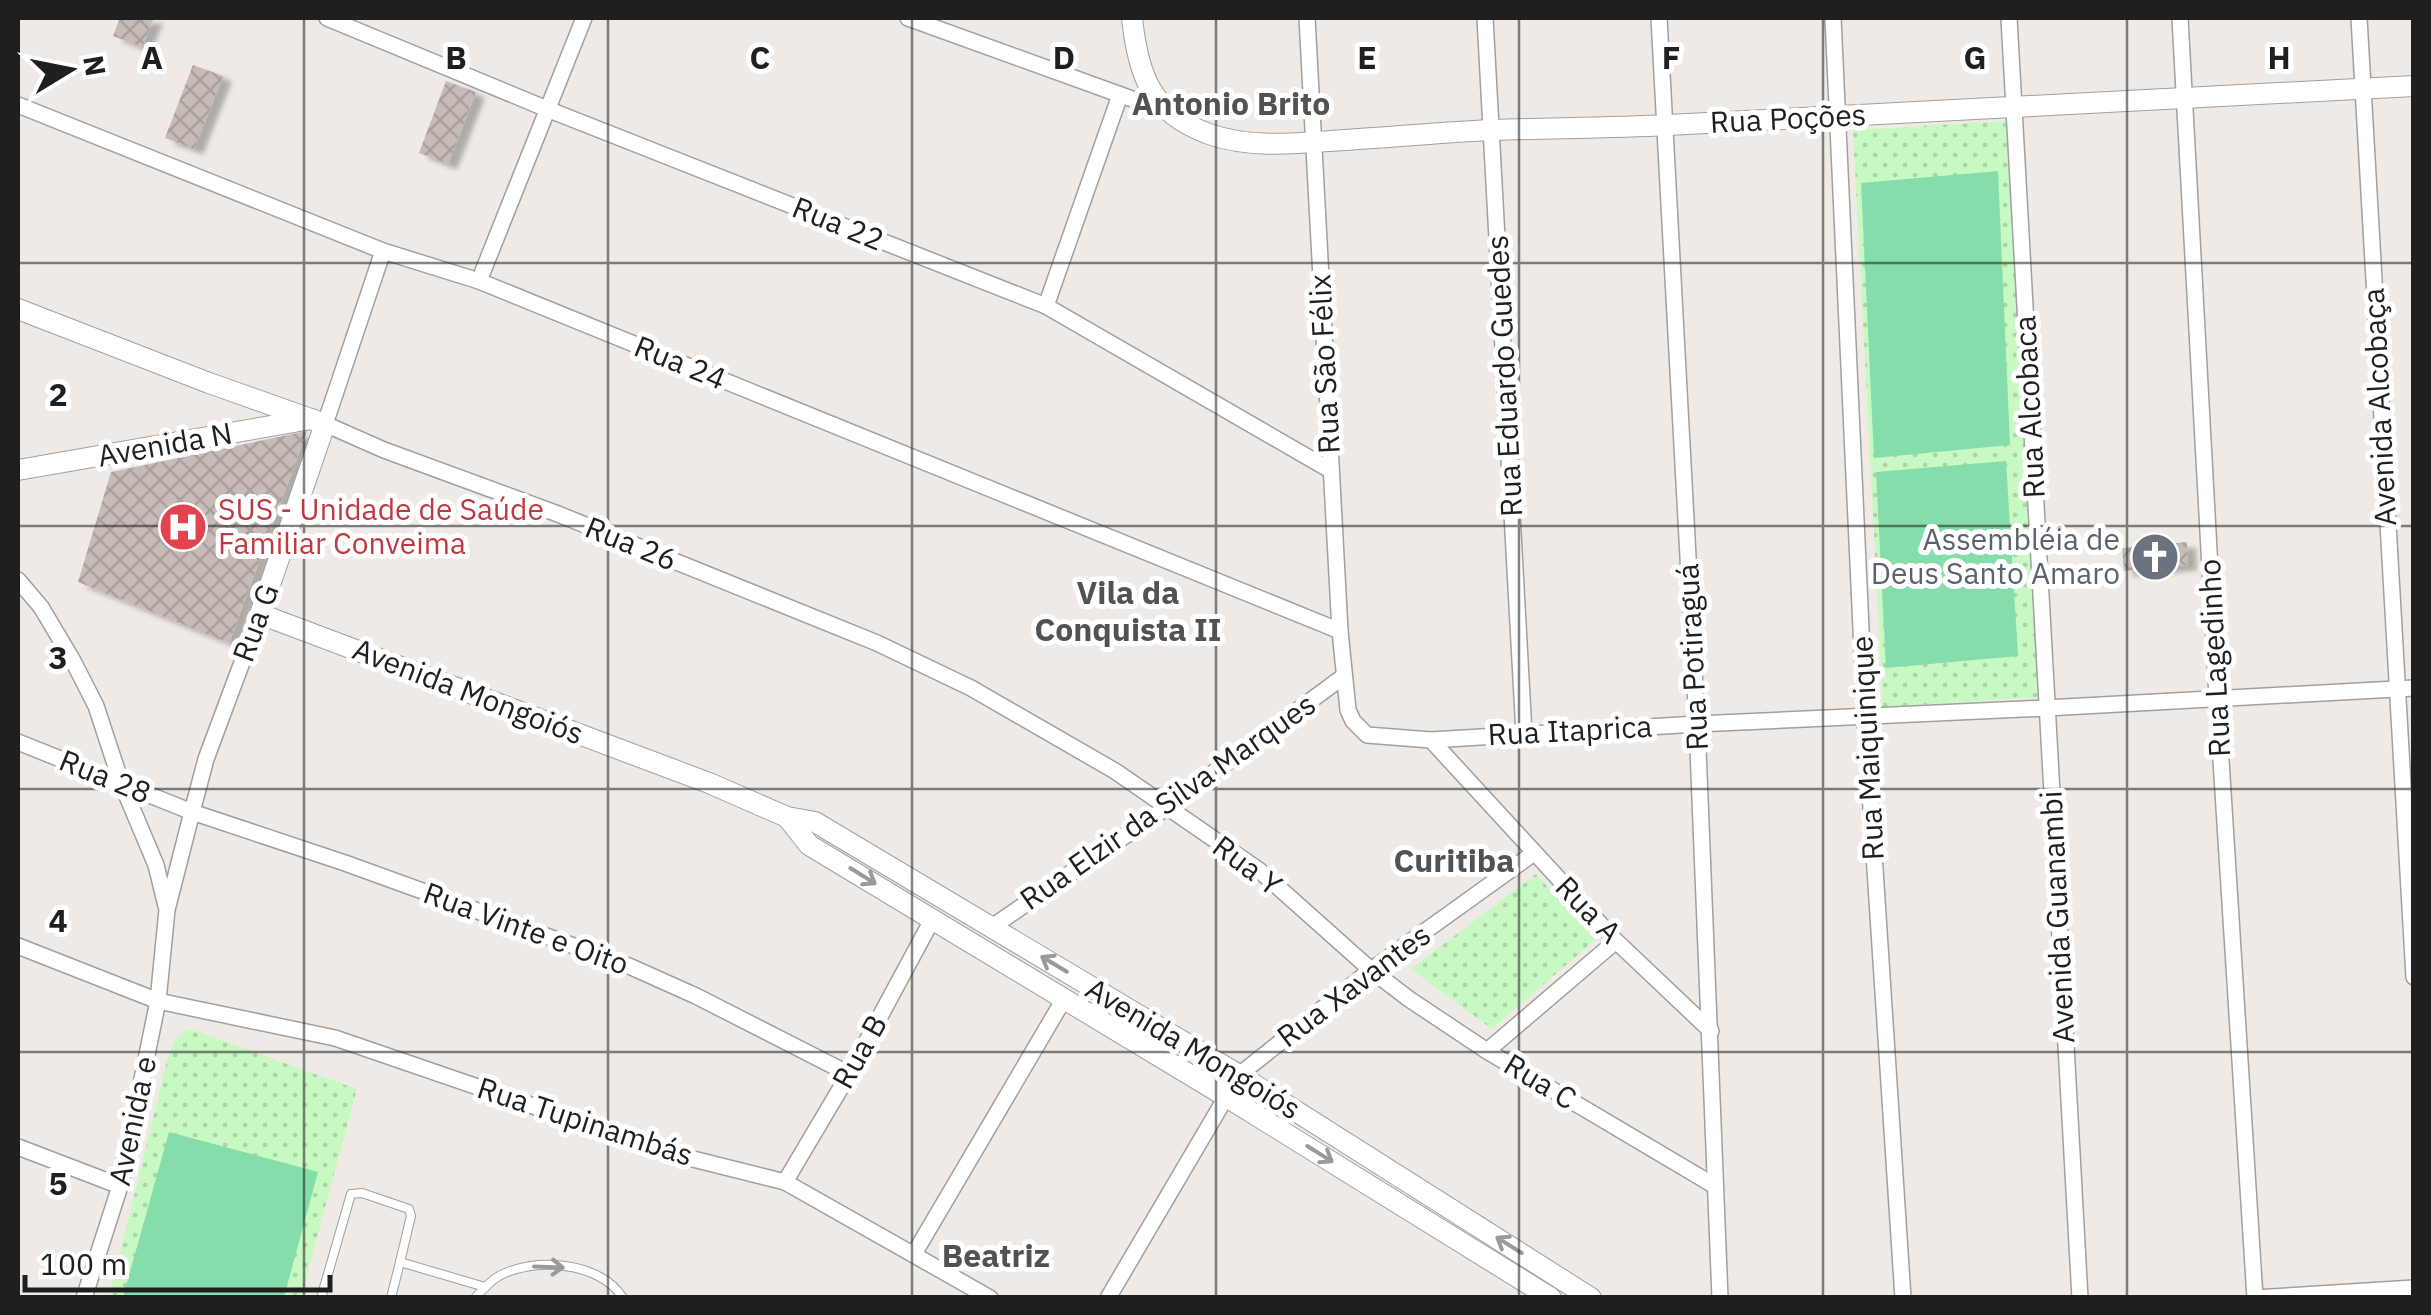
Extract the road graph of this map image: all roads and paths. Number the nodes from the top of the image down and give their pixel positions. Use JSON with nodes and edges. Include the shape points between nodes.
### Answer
{"nodes":[{"id":1,"x":327,"y":18,"type":"edge"},
{"id":2,"x":584,"y":18,"type":"edge"},
{"id":3,"x":908,"y":18,"type":"edge"},
{"id":4,"x":1132,"y":18,"type":"edge"},
{"id":5,"x":1307,"y":18,"type":"edge"},
{"id":6,"x":1485,"y":18,"type":"edge"},
{"id":7,"x":1658,"y":18,"type":"edge"},
{"id":8,"x":1834,"y":18,"type":"edge"},
{"id":9,"x":2009,"y":18,"type":"edge"},
{"id":10,"x":2180,"y":18,"type":"edge"},
{"id":11,"x":2359,"y":18,"type":"edge"},
{"id":12,"x":2414,"y":86,"type":"edge"},
{"id":13,"x":2362,"y":89,"type":"junction"},
{"id":14,"x":1120,"y":94,"type":"junction"},
{"id":15,"x":2184,"y":100,"type":"junction"},
{"id":16,"x":18,"y":105,"type":"edge"},
{"id":17,"x":2013,"y":107,"type":"junction"},
{"id":18,"x":547,"y":109,"type":"junction"},
{"id":19,"x":1168,"y":112,"type":"junction"},
{"id":20,"x":1837,"y":116,"type":"junction"},
{"id":21,"x":1664,"y":125,"type":"junction"},
{"id":22,"x":1492,"y":130,"type":"junction"},
{"id":23,"x":1314,"y":142,"type":"junction"},
{"id":24,"x":383,"y":251,"type":"junction"},
{"id":25,"x":480,"y":281,"type":"junction"},
{"id":26,"x":1046,"y":306,"type":"junction"},
{"id":27,"x":18,"y":309,"type":"edge"},
{"id":28,"x":318,"y":422,"type":"junction"},
{"id":29,"x":18,"y":470,"type":"edge"},
{"id":30,"x":1330,"y":470,"type":"junction"},
{"id":31,"x":18,"y":580,"type":"edge"},
{"id":32,"x":260,"y":614,"type":"junction"},
{"id":33,"x":1340,"y":631,"type":"junction"},
{"id":34,"x":1344,"y":676,"type":"junction"},
{"id":35,"x":2396,"y":688,"type":"junction"},
{"id":36,"x":2414,"y":688,"type":"edge"},
{"id":37,"x":2217,"y":698,"type":"junction"},
{"id":38,"x":2046,"y":708,"type":"junction"},
{"id":39,"x":1348,"y":710,"type":"joint"},
{"id":40,"x":1865,"y":716,"type":"junction"},
{"id":41,"x":1697,"y":724,"type":"junction"},
{"id":42,"x":1524,"y":734,"type":"junction"},
{"id":43,"x":1431,"y":740,"type":"junction"},
{"id":44,"x":18,"y":742,"type":"edge"},
{"id":45,"x":1115,"y":771,"type":"joint"},
{"id":46,"x":121,"y":782,"type":"junction"},
{"id":47,"x":1167,"y":807,"type":"junction"},
{"id":48,"x":192,"y":812,"type":"junction"},
{"id":49,"x":787,"y":818,"type":"junction"},
{"id":50,"x":1534,"y":854,"type":"junction"},
{"id":51,"x":167,"y":910,"type":"junction"},
{"id":52,"x":932,"y":920,"type":"junction"},
{"id":53,"x":992,"y":927,"type":"junction"},
{"id":54,"x":1616,"y":941,"type":"junction"},
{"id":55,"x":18,"y":946,"type":"edge"},
{"id":56,"x":1371,"y":970,"type":"junction"},
{"id":57,"x":2414,"y":977,"type":"edge"},
{"id":58,"x":1064,"y":999,"type":"junction"},
{"id":59,"x":158,"y":1001,"type":"junction"},
{"id":60,"x":1710,"y":1031,"type":"junction"},
{"id":61,"x":1487,"y":1051,"type":"junction"},
{"id":62,"x":849,"y":1074,"type":"junction"},
{"id":63,"x":1239,"y":1074,"type":"junction"},
{"id":64,"x":1225,"y":1096,"type":"junction"},
{"id":65,"x":18,"y":1147,"type":"edge"},
{"id":66,"x":786,"y":1182,"type":"junction"},
{"id":67,"x":120,"y":1186,"type":"junction"},
{"id":68,"x":1715,"y":1186,"type":"junction"},
{"id":69,"x":914,"y":1254,"type":"junction"},
{"id":70,"x":400,"y":1262,"type":"junction"},
{"id":71,"x":485,"y":1287,"type":"junction"},
{"id":72,"x":2414,"y":1288,"type":"edge"},
{"id":73,"x":84,"y":1298,"type":"edge"},
{"id":74,"x":321,"y":1298,"type":"edge"},
{"id":75,"x":390,"y":1298,"type":"edge"},
{"id":76,"x":475,"y":1298,"type":"edge"},
{"id":77,"x":622,"y":1298,"type":"edge"},
{"id":78,"x":990,"y":1298,"type":"edge"},
{"id":79,"x":1108,"y":1298,"type":"edge"},
{"id":80,"x":1551,"y":1298,"type":"edge"},
{"id":81,"x":1591,"y":1298,"type":"edge"},
{"id":82,"x":1720,"y":1298,"type":"edge"},
{"id":83,"x":1904,"y":1298,"type":"edge"},
{"id":84,"x":2080,"y":1298,"type":"edge"},
{"id":85,"x":2255,"y":1298,"type":"edge"}],
"edges":[{"from":1,"to":18,"type":"street","name":"Rua 22"},
{"from":2,"to":18,"type":"street"},
{"from":3,"to":14,"type":"street"},
{"from":4,"to":19,"type":"street","via":[[1139,64]]},
{"from":5,"to":23,"type":"street","name":"Rua São Félix"},
{"from":6,"to":22,"type":"street","name":"Rua Eduardo Guedes"},
{"from":7,"to":21,"type":"street","name":"Rua Potiraguá"},
{"from":8,"to":20,"type":"street","name":"Rua Maiquinique"},
{"from":9,"to":17,"type":"street","name":"Rua Alcobaca"},
{"from":10,"to":15,"type":"street","name":"Rua Lagedinho"},
{"from":11,"to":13,"type":"street","name":"Avenida Alcobaça"},
{"from":12,"to":13,"type":"street","name":"Rua Poções"},
{"from":13,"to":15,"type":"street","name":"Rua Poções"},
{"from":13,"to":35,"type":"street","name":"Avenida Alcobaça"},
{"from":14,"to":19,"type":"street"},
{"from":14,"to":26,"type":"street"},
{"from":15,"to":17,"type":"street","name":"Rua Poções"},
{"from":15,"to":37,"type":"street","name":"Rua Lagedinho"},
{"from":16,"to":24,"type":"street","name":"Rua 24"},
{"from":17,"to":20,"type":"street","name":"Rua Poções"},
{"from":17,"to":38,"type":"street","name":"Rua Alcobaca"},
{"from":18,"to":25,"type":"street"},
{"from":18,"to":26,"type":"street","name":"Rua 22"},
{"from":19,"to":23,"type":"street","name":"Rua Poções","via":[[1214,136]]},
{"from":20,"to":21,"type":"street","name":"Rua Poções"},
{"from":20,"to":40,"type":"street","name":"Rua Maiquinique"},
{"from":21,"to":22,"type":"street","name":"Rua Poções"},
{"from":21,"to":41,"type":"street","name":"Rua Potiraguá"},
{"from":22,"to":23,"type":"street","name":"Rua Poções"},
{"from":22,"to":42,"type":"street","name":"Rua Eduardo Guedes"},
{"from":23,"to":30,"type":"street","name":"Rua São Félix"},
{"from":24,"to":25,"type":"street","name":"Rua 24"},
{"from":24,"to":28,"type":"street","name":"Rua G"},
{"from":25,"to":33,"type":"street","name":"Rua 24"},
{"from":26,"to":30,"type":"street","name":"Rua 22"},
{"from":27,"to":28,"type":"street","name":"Rua 26"},
{"from":28,"to":29,"type":"street","name":"Avenida N"},
{"from":28,"to":32,"type":"street","name":"Rua G"},
{"from":28,"to":45,"type":"street","name":"Rua 26","via":[[877,644],[971,688]]},
{"from":30,"to":33,"type":"street","name":"Rua São Félix"},
{"from":31,"to":46,"type":"street","via":[[41,607],[96,706]]},
{"from":32,"to":48,"type":"street","name":"Rua G"},
{"from":32,"to":49,"type":"street","name":"Avenida Mongoiós","via":[[709,782]]},
{"from":33,"to":34,"type":"street","name":"Rua São Félix"},
{"from":34,"to":39,"type":"street","name":"Rua São Félix"},
{"from":34,"to":47,"type":"street","name":"Rua Elzir da Silva Marques"},
{"from":35,"to":36,"type":"street"},
{"from":35,"to":37,"type":"street"},
{"from":35,"to":57,"type":"street","name":"Avenida Alcobaça"},
{"from":37,"to":38,"type":"street"},
{"from":37,"to":85,"type":"street","name":"Rua Lagedinho"},
{"from":38,"to":40,"type":"street","name":"Rua Itaprica"},
{"from":38,"to":84,"type":"street","name":"Avenida Guanambi"},
{"from":39,"to":43,"type":"street","name":"Rua Itaprica","via":[[1367,736]]},
{"from":40,"to":41,"type":"street","name":"Rua Itaprica"},
{"from":40,"to":83,"type":"street","name":"Rua Maiquinique"},
{"from":41,"to":42,"type":"street","name":"Rua Itaprica"},
{"from":41,"to":60,"type":"street","name":"Rua Potiraguá"},
{"from":42,"to":43,"type":"street","name":"Rua Itaprica"},
{"from":43,"to":50,"type":"street","name":"Rua A"},
{"from":44,"to":46,"type":"street","name":"Rua 28"},
{"from":45,"to":47,"type":"street","name":"Rua Y"},
{"from":46,"to":48,"type":"street","name":"Rua 28"},
{"from":46,"to":51,"type":"street","via":[[147,839]]},
{"from":47,"to":53,"type":"street","name":"Rua Elzir da Silva Marques"},
{"from":47,"to":56,"type":"street","name":"Rua Y","via":[[1260,871]]},
{"from":48,"to":51,"type":"street","name":"Rua G"},
{"from":48,"to":62,"type":"street","name":"Rua Vinte e Oito","via":[[628,966]]},
{"from":49,"to":52,"type":"street","name":"Avenida Mongoiós","one_way":true,"via":[[809,845]]},
{"from":49,"to":53,"type":"street","name":"Avenida Mongoiós","via":[[815,822]]},
{"from":50,"to":54,"type":"street","name":"Rua A"},
{"from":50,"to":56,"type":"street","name":"Rua Xavantes"},
{"from":51,"to":59,"type":"street","name":"Rua G"},
{"from":52,"to":58,"type":"street","name":"Avenida Mongoiós"},
{"from":52,"to":62,"type":"street","name":"Rua B"},
{"from":63,"to":53,"type":"street","name":"Avenida Mongoiós","one_way":true},
{"from":54,"to":60,"type":"street","name":"Rua A"},
{"from":54,"to":61,"type":"street"},
{"from":55,"to":59,"type":"street","name":"Rua Tupinambás"},
{"from":56,"to":61,"type":"street","name":"Rua C"},
{"from":56,"to":63,"type":"street","name":"Rua Xavantes"},
{"from":58,"to":64,"type":"street","name":"Avenida Mongoiós"},
{"from":58,"to":69,"type":"street"},
{"from":59,"to":66,"type":"street","name":"Rua Tupinambás","via":[[334,1038],[673,1154]]},
{"from":59,"to":67,"type":"street","name":"Avenida e"},
{"from":60,"to":68,"type":"street","name":"Rua Potiraguá"},
{"from":61,"to":68,"type":"street","name":"Rua C"},
{"from":62,"to":66,"type":"street","name":"Rua B"},
{"from":63,"to":64,"type":"street","name":"Rua Xavantes"},
{"from":81,"to":63,"type":"street","name":"Avenida Mongoiós","one_way":true},
{"from":64,"to":79,"type":"street","name":"Rua Xavantes"},
{"from":64,"to":80,"type":"street","name":"Avenida Mongoiós","one_way":true},
{"from":65,"to":67,"type":"street"},
{"from":66,"to":69,"type":"street","name":"Rua Tupinambás"},
{"from":67,"to":73,"type":"street","name":"Avenida e"},
{"from":68,"to":82,"type":"street","name":"Rua Potiraguá"},
{"from":69,"to":78,"type":"street","name":"Rua Tupinambás"},
{"from":70,"to":71,"type":"lane"},
{"from":70,"to":74,"type":"lane","via":[[409,1209],[354,1192]]},
{"from":70,"to":75,"type":"lane"},
{"from":71,"to":76,"type":"lane"},
{"from":71,"to":77,"type":"lane","one_way":true,"via":[[524,1266],[560,1266],[591,1273]]},
{"from":72,"to":85,"type":"street"}]}
